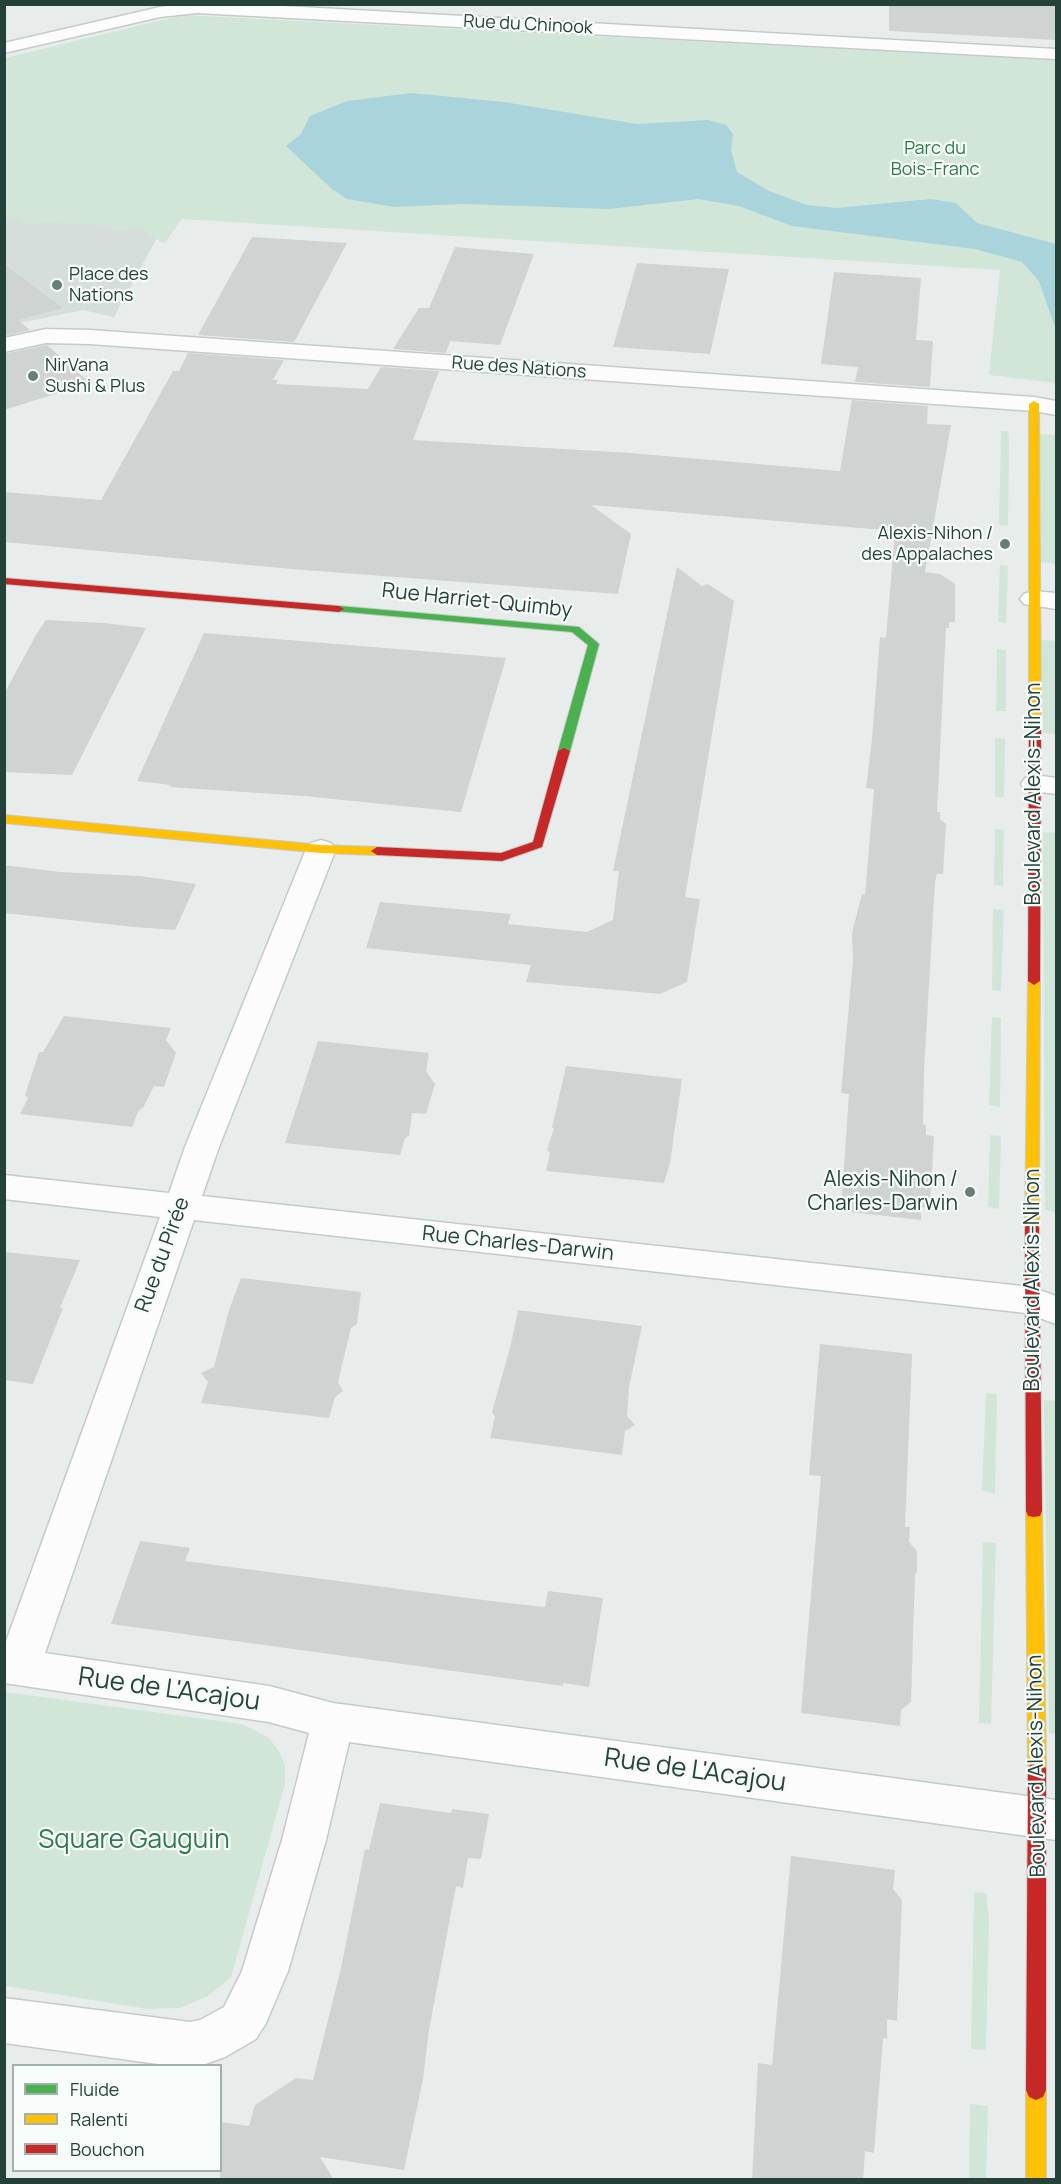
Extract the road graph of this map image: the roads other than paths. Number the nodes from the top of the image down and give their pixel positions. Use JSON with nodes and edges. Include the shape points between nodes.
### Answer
{"nodes":[{"id":1,"x":285,"y":8,"type":"edge"},
{"id":2,"x":4,"y":48,"type":"edge"},
{"id":3,"x":1056,"y":54,"type":"edge"},
{"id":4,"x":4,"y":345,"type":"edge"},
{"id":5,"x":1034,"y":405,"type":"junction"},
{"id":6,"x":1056,"y":408,"type":"edge"},
{"id":7,"x":4,"y":581,"type":"edge"},
{"id":8,"x":1045,"y":600,"type":"edge"},
{"id":9,"x":1046,"y":785,"type":"edge"},
{"id":10,"x":4,"y":819,"type":"edge"},
{"id":11,"x":321,"y":849,"type":"junction"},
{"id":12,"x":4,"y":1187,"type":"edge"},
{"id":13,"x":181,"y":1207,"type":"junction"},
{"id":14,"x":1048,"y":1302,"type":"edge"},
{"id":15,"x":12,"y":1666,"type":"edge"},
{"id":16,"x":333,"y":1721,"type":"junction"},
{"id":17,"x":1047,"y":1818,"type":"edge"},
{"id":18,"x":4,"y":2020,"type":"edge"},
{"id":19,"x":1036,"y":2180,"type":"edge"}],
"edges":[{"from":1,"to":2,"type":"street","name":"Rue du Chinook","via":[[180,9]]},
{"from":1,"to":3,"type":"street","name":"Rue du Chinook"},
{"from":4,"to":5,"type":"street","name":"Rue des Nations","via":[[46,336],[90,338]]},
{"from":5,"to":6,"type":"street"},
{"from":5,"to":8,"type":"street","name":"Boulevard Alexis-Nihon"},
{"from":7,"to":11,"type":"street","name":"Rue Harriet-Quimby","via":[[575,629],[594,644],[538,844],[502,857]]},
{"from":8,"to":9,"type":"street","name":"Boulevard Alexis-Nihon"},
{"from":9,"to":14,"type":"street","name":"Boulevard Alexis-Nihon"},
{"from":10,"to":11,"type":"street","name":"Rue Harriet-Quimby"},
{"from":11,"to":13,"type":"street","name":"Rue du Pirée"},
{"from":12,"to":13,"type":"street","name":"Rue Charles-Darwin"},
{"from":13,"to":14,"type":"street","name":"Rue Charles-Darwin"},
{"from":13,"to":15,"type":"street","name":"Rue du Pirée"},
{"from":14,"to":17,"type":"street","name":"Boulevard Alexis-Nihon"},
{"from":15,"to":16,"type":"street","name":"Rue de L'Acajou","via":[[269,1704]]},
{"from":16,"to":17,"type":"street","name":"Rue de L'Acajou"},
{"from":16,"to":18,"type":"street","via":[[304,1840],[265,1971],[240,2023],[208,2041],[190,2045]]},
{"from":17,"to":19,"type":"street","name":"Boulevard Alexis-Nihon"}]}
